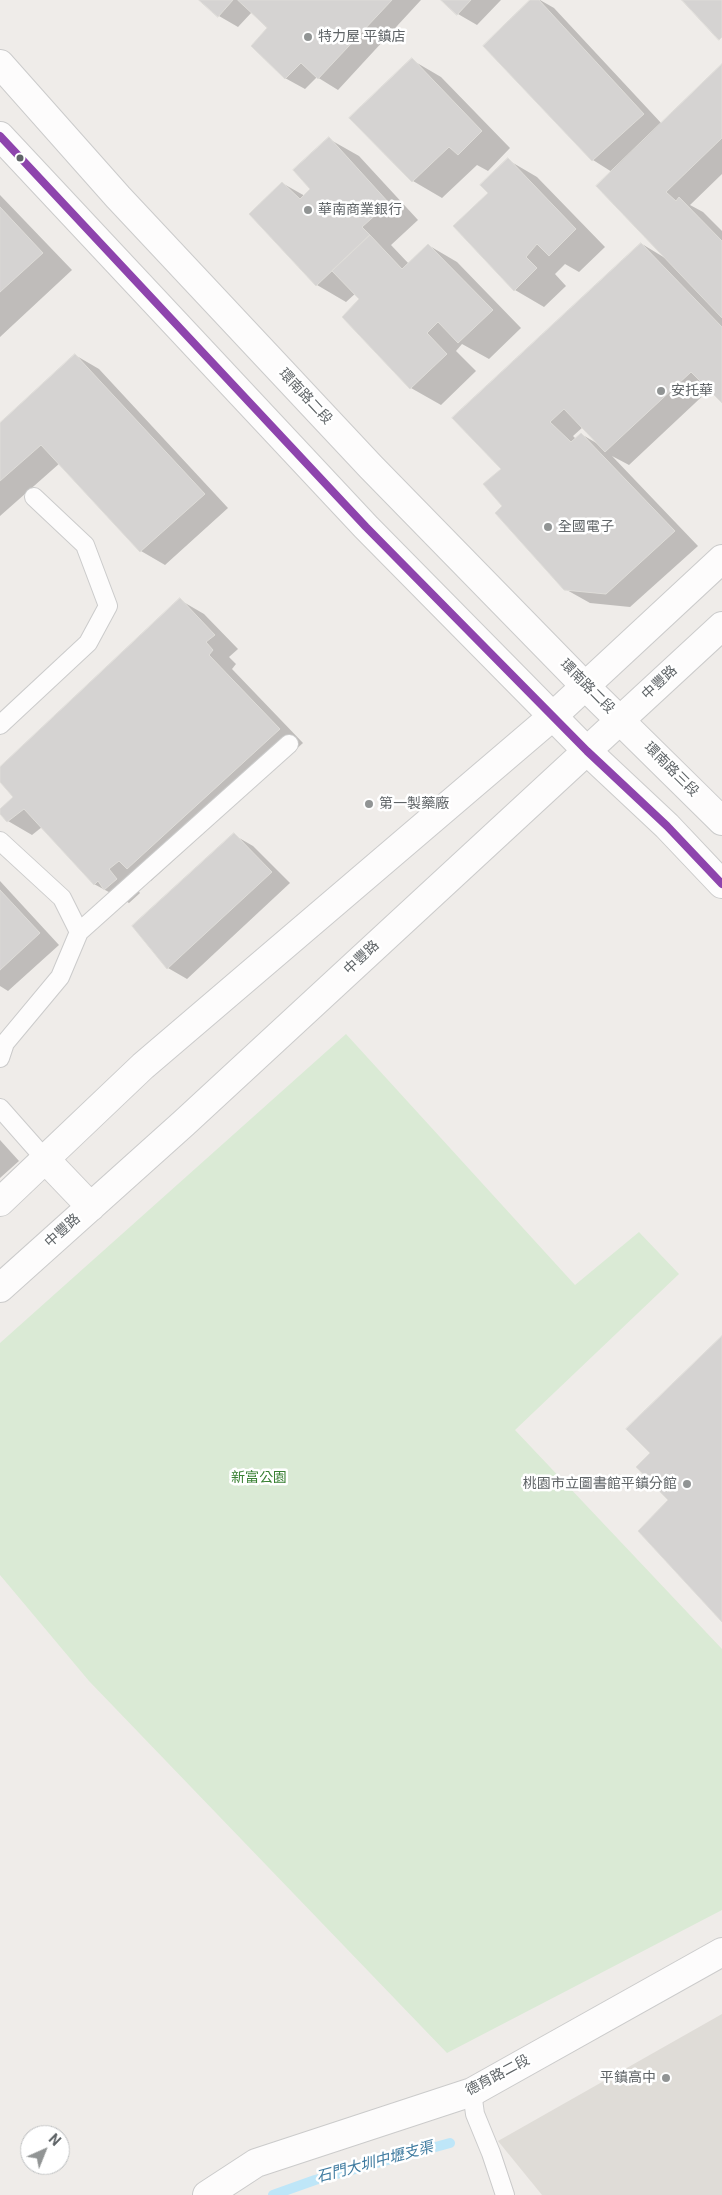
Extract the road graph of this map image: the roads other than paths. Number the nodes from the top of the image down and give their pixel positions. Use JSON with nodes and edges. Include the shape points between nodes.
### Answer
{"nodes":[{"id":1,"x":0,"y":64,"type":"edge"},
{"id":2,"x":0,"y":136,"type":"edge"},
{"id":3,"x":34,"y":497,"type":"dead end"},
{"id":4,"x":722,"y":560,"type":"edge"},
{"id":5,"x":722,"y":626,"type":"edge"},
{"id":6,"x":585,"y":686,"type":"junction"},
{"id":7,"x":553,"y":716,"type":"junction"},
{"id":8,"x":620,"y":720,"type":"junction"},
{"id":9,"x":0,"y":725,"type":"edge"},
{"id":10,"x":290,"y":744,"type":"dead end"},
{"id":11,"x":587,"y":751,"type":"junction"},
{"id":12,"x":722,"y":821,"type":"edge"},
{"id":13,"x":0,"y":841,"type":"edge"},
{"id":14,"x":722,"y":884,"type":"edge"},
{"id":15,"x":79,"y":932,"type":"junction"},
{"id":16,"x":0,"y":1058,"type":"edge"},
{"id":17,"x":0,"y":1108,"type":"edge"},
{"id":18,"x":46,"y":1160,"type":"junction"},
{"id":19,"x":0,"y":1202,"type":"edge"},
{"id":20,"x":90,"y":1207,"type":"junction"},
{"id":21,"x":0,"y":1288,"type":"edge"},
{"id":22,"x":722,"y":1952,"type":"edge"},
{"id":23,"x":472,"y":2092,"type":"junction"},
{"id":24,"x":207,"y":2195,"type":"edge"},
{"id":25,"x":505,"y":2195,"type":"edge"}],
"edges":[{"from":1,"to":6,"type":"main road","name":"環南路二段","via":[[118,197],[365,460]]},
{"from":2,"to":7,"type":"main road","via":[[366,527]]},
{"from":3,"to":9,"type":"lane","via":[[85,545],[108,606],[88,643]]},
{"from":4,"to":6,"type":"main road"},
{"from":5,"to":8,"type":"main road","name":"中豐路"},
{"from":6,"to":7,"type":"main road"},
{"from":6,"to":8,"type":"main road","name":"環南路二段"},
{"from":7,"to":11,"type":"main road"},
{"from":7,"to":18,"type":"main road","via":[[143,1066]]},
{"from":8,"to":11,"type":"main road","name":"中豐路"},
{"from":8,"to":12,"type":"main road","name":"環南路三段"},
{"from":10,"to":15,"type":"lane"},
{"from":11,"to":14,"type":"main road","via":[[667,826]]},
{"from":11,"to":20,"type":"main road","name":"中豐路"},
{"from":13,"to":15,"type":"lane","via":[[62,898]]},
{"from":15,"to":16,"type":"lane","via":[[60,977],[5,1043]]},
{"from":17,"to":18,"type":"lane"},
{"from":18,"to":19,"type":"main road"},
{"from":18,"to":20,"type":"main road"},
{"from":20,"to":21,"type":"main road","name":"中豐路"},
{"from":22,"to":23,"type":"main road","name":"德育路二段"},
{"from":23,"to":24,"type":"main road","name":"德育路二段","via":[[256,2163]]},
{"from":23,"to":25,"type":"lane","via":[[475,2114]]}]}
